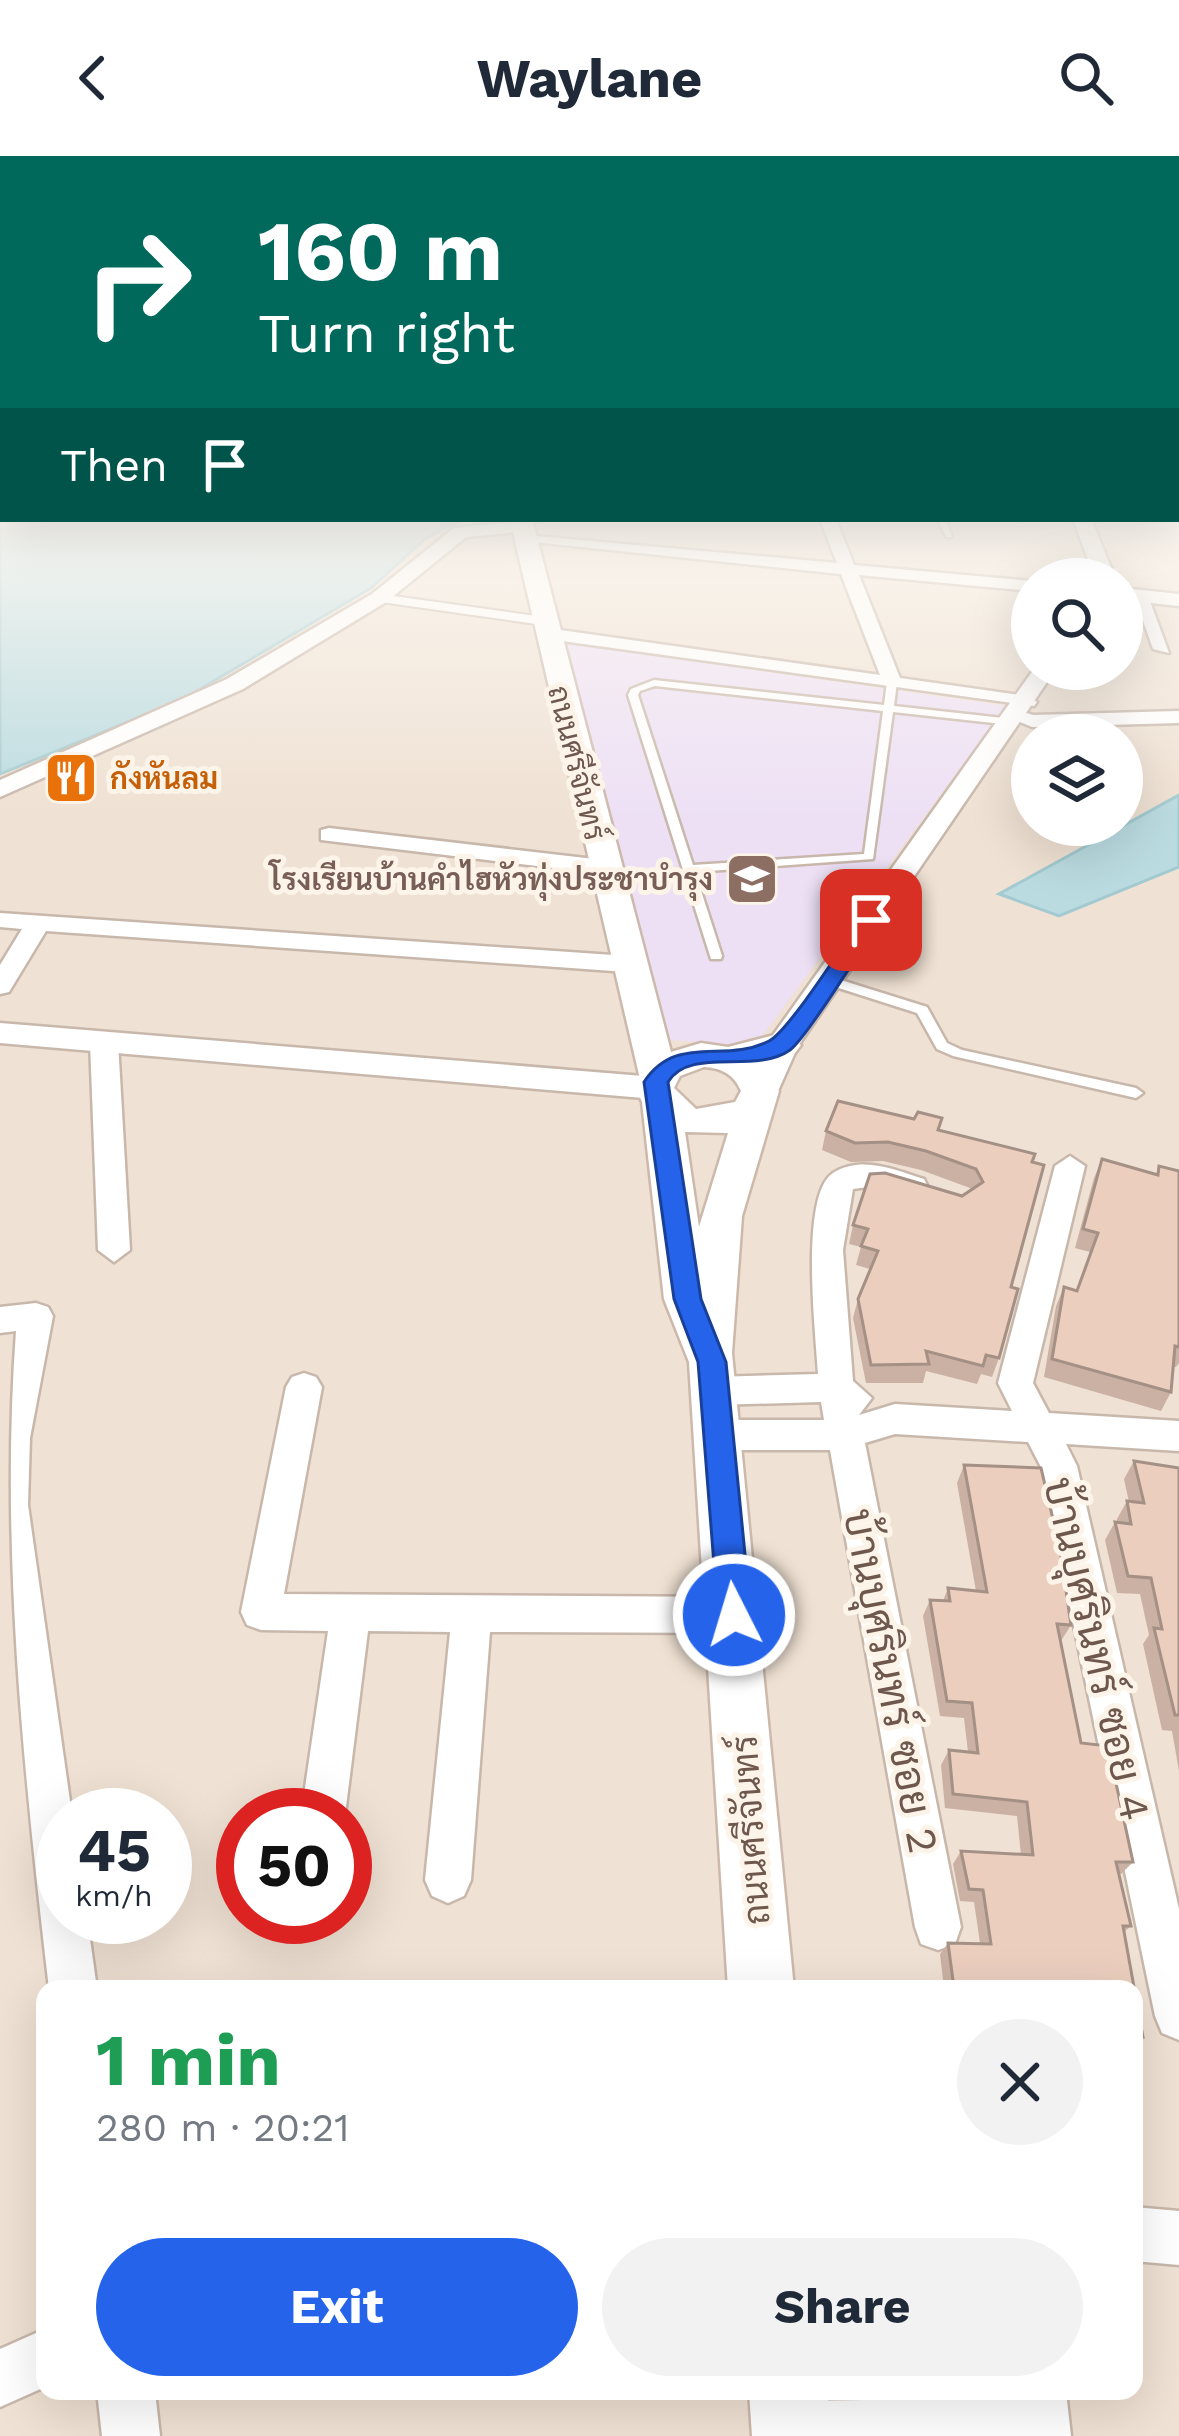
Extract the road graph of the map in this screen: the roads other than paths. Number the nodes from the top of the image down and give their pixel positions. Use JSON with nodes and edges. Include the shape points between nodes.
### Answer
{"nodes":[{"id":1,"x":365,"y":606,"type":"edge"},
{"id":2,"x":425,"y":606,"type":"edge"},
{"id":3,"x":539,"y":606,"type":"edge"},
{"id":4,"x":865,"y":606,"type":"edge"},
{"id":5,"x":1143,"y":615,"type":"edge"},
{"id":6,"x":544,"y":628,"type":"junction"},
{"id":7,"x":1143,"y":640,"type":"edge"},
{"id":8,"x":892,"y":682,"type":"junction"},
{"id":9,"x":1033,"y":690,"type":"edge"},
{"id":10,"x":890,"y":709,"type":"junction"},
{"id":11,"x":1018,"y":713,"type":"junction"},
{"id":12,"x":1179,"y":717,"type":"edge"},
{"id":13,"x":0,"y":789,"type":"edge"},
{"id":14,"x":328,"y":835,"type":"dead end"},
{"id":15,"x":603,"y":867,"type":"junction"},
{"id":16,"x":688,"y":869,"type":"junction"},
{"id":17,"x":0,"y":920,"type":"edge"},
{"id":18,"x":38,"y":923,"type":"junction"},
{"id":19,"x":716,"y":956,"type":"dead end"},
{"id":20,"x":627,"y":964,"type":"junction"},
{"id":21,"x":828,"y":980,"type":"junction"},
{"id":22,"x":0,"y":986,"type":"edge"},
{"id":23,"x":0,"y":1033,"type":"edge"},
{"id":24,"x":104,"y":1042,"type":"junction"},
{"id":25,"x":782,"y":1045,"type":"junction"},
{"id":26,"x":728,"y":1059,"type":"junction"},
{"id":27,"x":666,"y":1081,"type":"junction"},
{"id":28,"x":1136,"y":1093,"type":"dead end"},
{"id":29,"x":758,"y":1101,"type":"junction"},
{"id":30,"x":1070,"y":1166,"type":"dead end"},
{"id":31,"x":936,"y":1193,"type":"edge"},
{"id":32,"x":114,"y":1250,"type":"dead end"},
{"id":33,"x":0,"y":1320,"type":"edge"},
{"id":34,"x":13,"y":1371,"type":"edge"},
{"id":35,"x":304,"y":1388,"type":"dead end"},
{"id":36,"x":836,"y":1388,"type":"junction"},
{"id":37,"x":715,"y":1396,"type":"junction"},
{"id":38,"x":895,"y":1419,"type":"junction"},
{"id":39,"x":1038,"y":1425,"type":"junction"},
{"id":40,"x":843,"y":1435,"type":"junction"},
{"id":41,"x":1179,"y":1436,"type":"edge"},
{"id":42,"x":7,"y":1546,"type":"edge"},
{"id":43,"x":351,"y":1609,"type":"junction"},
{"id":44,"x":472,"y":1610,"type":"junction"},
{"id":45,"x":734,"y":1615,"type":"junction"},
{"id":46,"x":44,"y":1788,"type":"edge"},
{"id":47,"x":327,"y":1788,"type":"edge"},
{"id":48,"x":448,"y":1880,"type":"dead end"},
{"id":49,"x":938,"y":1927,"type":"dead end"},
{"id":50,"x":67,"y":1944,"type":"edge"},
{"id":51,"x":72,"y":1980,"type":"edge"},
{"id":52,"x":760,"y":1980,"type":"edge"},
{"id":53,"x":1179,"y":2016,"type":"edge"},
{"id":54,"x":1143,"y":2235,"type":"edge"},
{"id":55,"x":1179,"y":2239,"type":"edge"},
{"id":56,"x":36,"y":2361,"type":"edge"},
{"id":57,"x":0,"y":2379,"type":"edge"},
{"id":58,"x":127,"y":2400,"type":"edge"},
{"id":59,"x":1040,"y":2418,"type":"edge"},
{"id":60,"x":790,"y":2419,"type":"edge"},
{"id":61,"x":131,"y":2436,"type":"edge"}],
"edges":[{"from":1,"to":13,"type":"street","via":[[216,694]]},
{"from":2,"to":6,"type":"street"},
{"from":3,"to":6,"type":"main road","name":"ถนนศรีจันทร์"},
{"from":4,"to":8,"type":"street"},
{"from":5,"to":7,"type":"street","via":[[1160,644]]},
{"from":6,"to":8,"type":"street"},
{"from":6,"to":15,"type":"main road","name":"ถนนศรีจันทร์"},
{"from":8,"to":10,"type":"lane"},
{"from":8,"to":11,"type":"street"},
{"from":9,"to":11,"type":"street"},
{"from":10,"to":11,"type":"lane"},
{"from":10,"to":16,"type":"lane","via":[[868,857]]},
{"from":10,"to":16,"type":"lane","via":[[654,683],[636,688]]},
{"from":11,"to":12,"type":"street","via":[[1032,721]]},
{"from":11,"to":21,"type":"street"},
{"from":14,"to":15,"type":"street"},
{"from":15,"to":20,"type":"main road","name":"ถนนศรีจันทร์"},
{"from":16,"to":19,"type":"lane"},
{"from":17,"to":18,"type":"street"},
{"from":18,"to":20,"type":"street"},
{"from":18,"to":22,"type":"street"},
{"from":20,"to":27,"type":"main road","name":"ถนนศรีจันทร์","via":[[645,1029],[663,1047]]},
{"from":21,"to":25,"type":"street"},
{"from":21,"to":28,"type":"lane","via":[[922,1010],[941,1046],[958,1053]]},
{"from":23,"to":24,"type":"street"},
{"from":24,"to":27,"type":"street"},
{"from":24,"to":32,"type":"street"},
{"from":25,"to":26,"type":"main road"},
{"from":25,"to":29,"type":"street"},
{"from":26,"to":27,"type":"main road"},
{"from":26,"to":29,"type":"main road","via":[[751,1072]]},
{"from":27,"to":29,"type":"main road","via":[[672,1113],[704,1123],[738,1118]]},
{"from":27,"to":37,"type":"main road","name":"ถนนศรีจันทร์","via":[[687,1299]]},
{"from":29,"to":37,"type":"main road","via":[[721,1216]]},
{"from":30,"to":39,"type":"street","name":"บ้านบุศรินทร์ ซอย 4","via":[[1015,1383]]},
{"from":31,"to":36,"type":"street","name":"บ้านบุศรินทร์ ซอย 2","via":[[870,1174],[839,1184],[827,1250]]},
{"from":33,"to":34,"type":"street","via":[[36,1316]]},
{"from":34,"to":42,"type":"street"},
{"from":35,"to":43,"type":"street","via":[[261,1612]]},
{"from":36,"to":37,"type":"street"},
{"from":36,"to":38,"type":"street"},
{"from":36,"to":40,"type":"street","name":"บ้านบุศรินทร์ ซอย 2"},
{"from":37,"to":40,"type":"street"},
{"from":37,"to":45,"type":"main road","name":"ถนนศรีจันทร์"},
{"from":38,"to":39,"type":"street"},
{"from":38,"to":40,"type":"street"},
{"from":39,"to":41,"type":"street"},
{"from":39,"to":53,"type":"street","name":"บ้านบุศรินทร์ ซอย 4","via":[[1059,1466]]},
{"from":40,"to":49,"type":"street","name":"บ้านบุศรินทร์ ซอย 2"},
{"from":42,"to":46,"type":"street"},
{"from":43,"to":44,"type":"street"},
{"from":43,"to":47,"type":"street"},
{"from":44,"to":45,"type":"street"},
{"from":44,"to":48,"type":"street"},
{"from":45,"to":52,"type":"main road","name":"ถนนศรีจันทร์"},
{"from":50,"to":51,"type":"street"},
{"from":54,"to":55,"type":"street"},
{"from":56,"to":57,"type":"street"},
{"from":58,"to":61,"type":"street"},
{"from":59,"to":60,"type":"street"}]}
